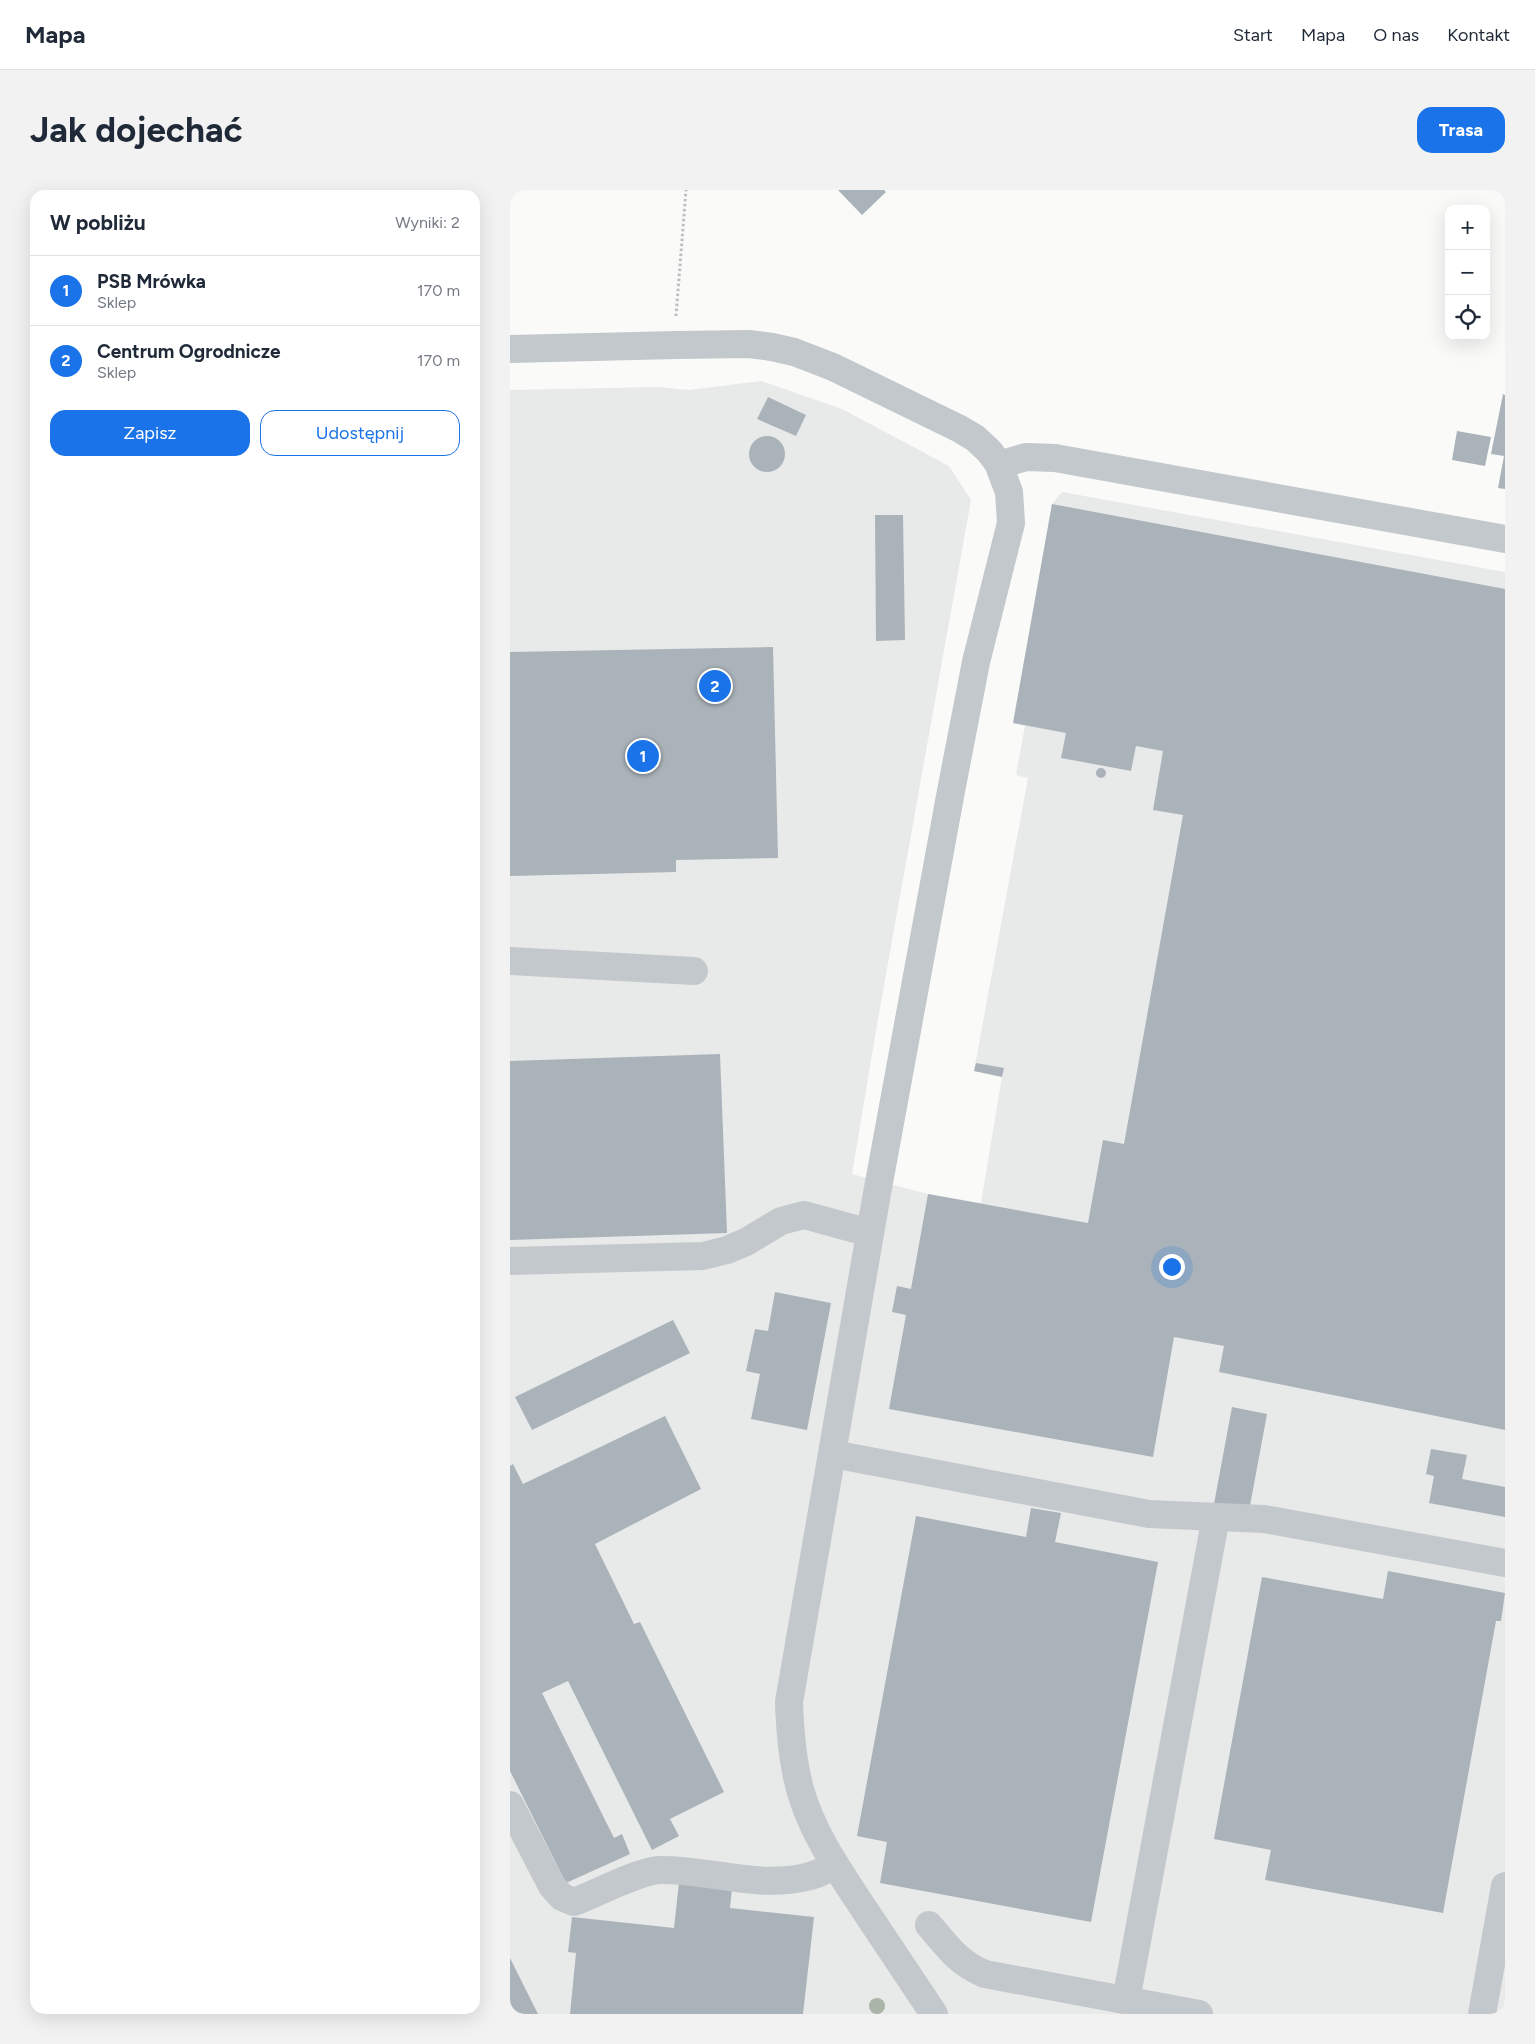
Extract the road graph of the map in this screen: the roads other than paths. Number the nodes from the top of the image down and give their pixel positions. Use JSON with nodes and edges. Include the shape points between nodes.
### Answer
{"nodes":[{"id":1,"x":510,"y":349,"type":"edge"},
{"id":2,"x":998,"y":465,"type":"junction"},
{"id":3,"x":1505,"y":539,"type":"edge"},
{"id":4,"x":510,"y":961,"type":"edge"},
{"id":5,"x":694,"y":971,"type":"dead end"},
{"id":6,"x":870,"y":1233,"type":"junction"},
{"id":7,"x":510,"y":1261,"type":"edge"},
{"id":8,"x":833,"y":1454,"type":"junction"},
{"id":9,"x":1216,"y":1517,"type":"junction"},
{"id":10,"x":1505,"y":1563,"type":"edge"},
{"id":11,"x":510,"y":1804,"type":"edge"},
{"id":12,"x":834,"y":1865,"type":"junction"},
{"id":13,"x":1505,"y":1886,"type":"edge"},
{"id":14,"x":928,"y":1925,"type":"dead end"},
{"id":15,"x":1126,"y":2000,"type":"junction"},
{"id":16,"x":934,"y":2014,"type":"edge"},
{"id":17,"x":1199,"y":2014,"type":"edge"},
{"id":18,"x":1482,"y":2014,"type":"edge"}],
"edges":[{"from":1,"to":2,"type":"street","via":[[749,344],[794,352],[833,367],[960,429],[989,451]]},
{"from":2,"to":3,"type":"street","via":[[1026,457],[1055,458]]},
{"from":2,"to":6,"type":"street","via":[[1009,492],[1011,523],[976,662]]},
{"from":4,"to":5,"type":"street"},
{"from":6,"to":7,"type":"street","via":[[804,1216],[781,1221],[746,1242],[703,1256]]},
{"from":6,"to":8,"type":"street"},
{"from":8,"to":9,"type":"street","via":[[1149,1514]]},
{"from":8,"to":12,"type":"street","via":[[792,1680],[790,1739],[801,1790],[819,1838]]},
{"from":9,"to":10,"type":"street","via":[[1264,1519]]},
{"from":9,"to":15,"type":"street"},
{"from":11,"to":12,"type":"street","via":[[552,1886],[562,1897],[574,1902],[658,1870],[753,1881],[785,1881],[812,1876]]},
{"from":12,"to":16,"type":"street"},
{"from":13,"to":18,"type":"street"},
{"from":14,"to":15,"type":"street","via":[[957,1957],[977,1971]]},
{"from":15,"to":17,"type":"street"}]}
